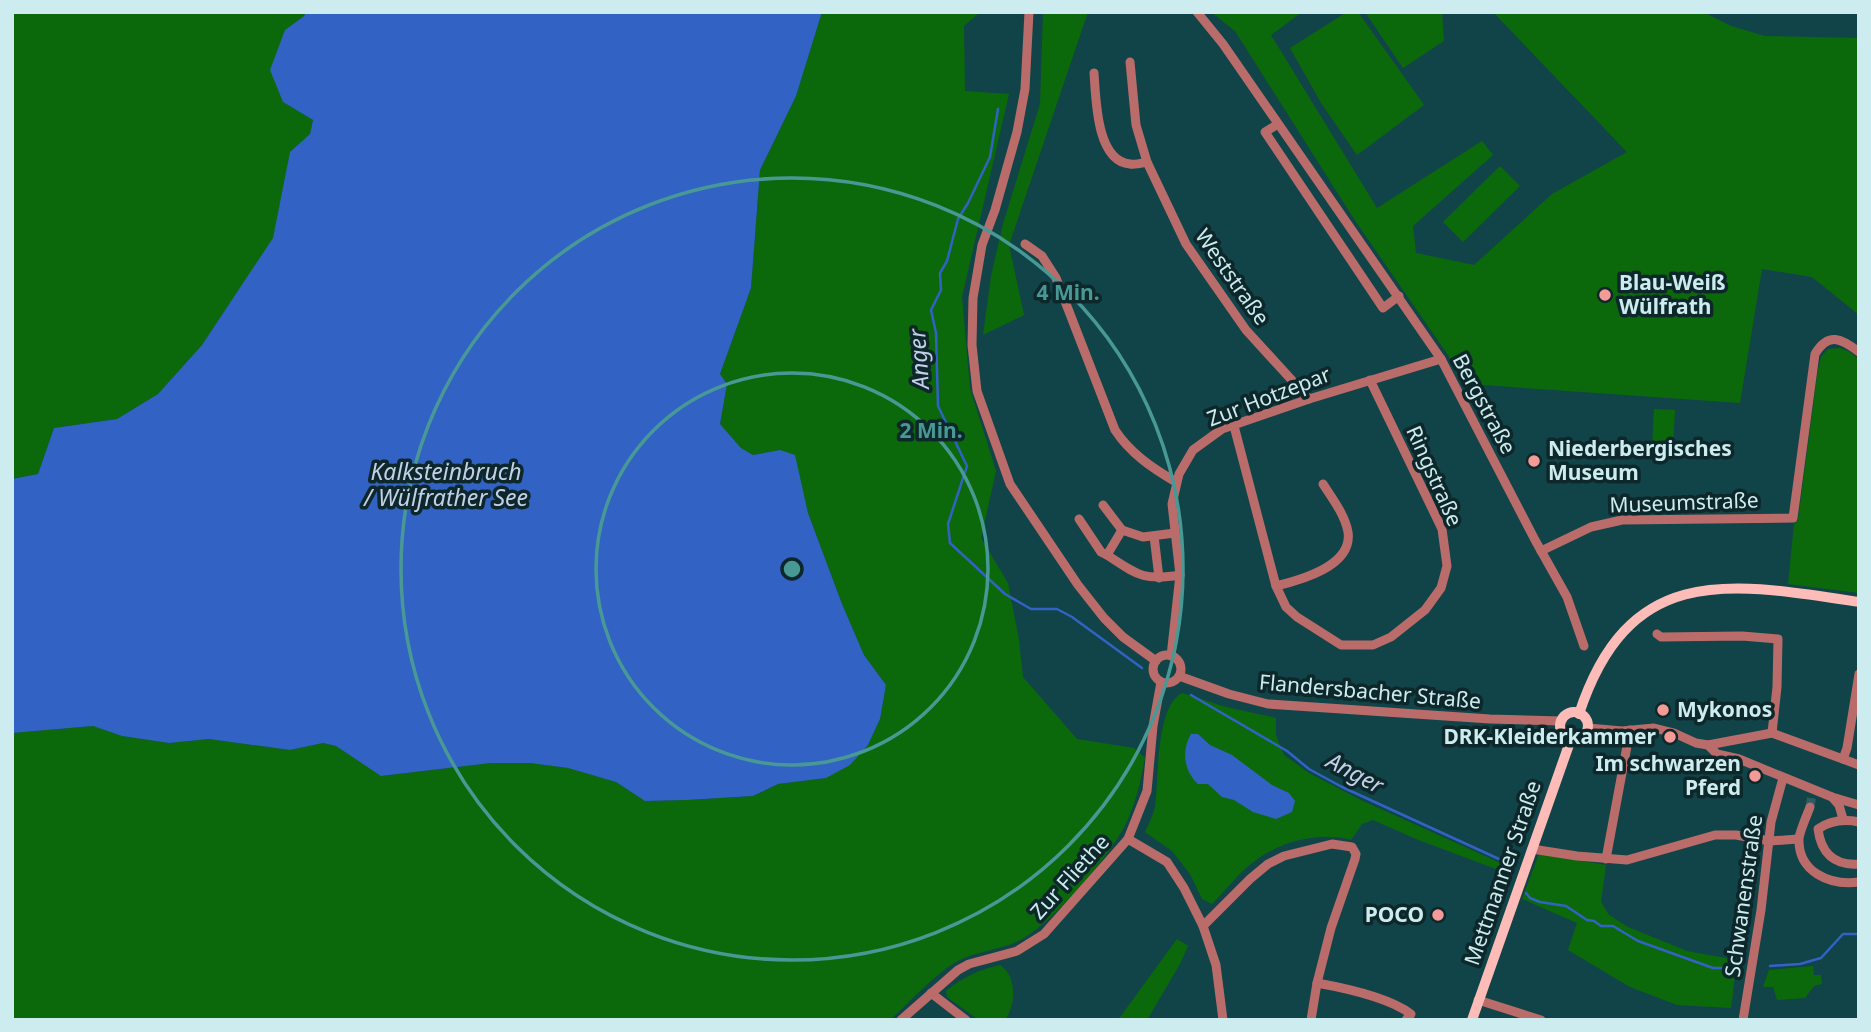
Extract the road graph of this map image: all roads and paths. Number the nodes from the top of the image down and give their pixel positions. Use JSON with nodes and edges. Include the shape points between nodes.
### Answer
{"nodes":[{"id":1,"x":1029,"y":12,"type":"edge"},
{"id":2,"x":1196,"y":12,"type":"edge"},
{"id":3,"x":1130,"y":62,"type":"dead end"},
{"id":4,"x":1094,"y":73,"type":"dead end"},
{"id":5,"x":1278,"y":124,"type":"junction"},
{"id":6,"x":1146,"y":162,"type":"junction"},
{"id":7,"x":1025,"y":244,"type":"dead end"},
{"id":8,"x":1399,"y":296,"type":"junction"},
{"id":9,"x":1859,"y":352,"type":"edge"},
{"id":10,"x":1441,"y":359,"type":"junction"},
{"id":11,"x":1370,"y":380,"type":"junction"},
{"id":12,"x":1309,"y":399,"type":"junction"},
{"id":13,"x":1234,"y":426,"type":"junction"},
{"id":14,"x":1177,"y":482,"type":"junction"},
{"id":15,"x":1323,"y":484,"type":"dead end"},
{"id":16,"x":1103,"y":505,"type":"dead end"},
{"id":17,"x":1079,"y":519,"type":"dead end"},
{"id":18,"x":1122,"y":530,"type":"junction"},
{"id":19,"x":1175,"y":533,"type":"junction"},
{"id":20,"x":1154,"y":536,"type":"junction"},
{"id":21,"x":1541,"y":551,"type":"junction"},
{"id":22,"x":1107,"y":555,"type":"junction"},
{"id":23,"x":1180,"y":575,"type":"junction"},
{"id":24,"x":1160,"y":578,"type":"junction"},
{"id":25,"x":1276,"y":586,"type":"junction"},
{"id":26,"x":1859,"y":601,"type":"edge"},
{"id":27,"x":1657,"y":634,"type":"dead end"},
{"id":28,"x":1584,"y":646,"type":"dead end"},
{"id":29,"x":1171,"y":656,"type":"junction"},
{"id":30,"x":1156,"y":661,"type":"junction"},
{"id":31,"x":1859,"y":674,"type":"edge"},
{"id":32,"x":1179,"y":676,"type":"junction"},
{"id":33,"x":1161,"y":682,"type":"junction"},
{"id":34,"x":1579,"y":714,"type":"junction"},
{"id":35,"x":1562,"y":721,"type":"junction"},
{"id":36,"x":1588,"y":728,"type":"junction"},
{"id":37,"x":1630,"y":730,"type":"junction"},
{"id":38,"x":1772,"y":733,"type":"junction"},
{"id":39,"x":1571,"y":740,"type":"junction"},
{"id":40,"x":1708,"y":745,"type":"junction"},
{"id":41,"x":1843,"y":759,"type":"junction"},
{"id":42,"x":1859,"y":765,"type":"edge"},
{"id":43,"x":1783,"y":778,"type":"junction"},
{"id":44,"x":1832,"y":797,"type":"junction"},
{"id":45,"x":1859,"y":805,"type":"edge"},
{"id":46,"x":1810,"y":807,"type":"tunnel mouth"},
{"id":47,"x":1843,"y":820,"type":"junction"},
{"id":48,"x":1859,"y":822,"type":"edge"},
{"id":49,"x":1128,"y":839,"type":"junction"},
{"id":50,"x":1798,"y":839,"type":"junction"},
{"id":51,"x":1770,"y":841,"type":"junction"},
{"id":52,"x":1532,"y":849,"type":"junction"},
{"id":53,"x":1606,"y":859,"type":"junction"},
{"id":54,"x":1859,"y":864,"type":"edge"},
{"id":55,"x":1859,"y":882,"type":"edge"},
{"id":56,"x":1203,"y":926,"type":"junction"},
{"id":57,"x":1317,"y":983,"type":"junction"},
{"id":58,"x":931,"y":993,"type":"junction"},
{"id":59,"x":1478,"y":1000,"type":"junction"},
{"id":60,"x":1409,"y":1017,"type":"edge"},
{"id":61,"x":901,"y":1020,"type":"edge"},
{"id":62,"x":966,"y":1020,"type":"edge"},
{"id":63,"x":1223,"y":1020,"type":"edge"},
{"id":64,"x":1311,"y":1020,"type":"edge"},
{"id":65,"x":1472,"y":1020,"type":"edge"},
{"id":66,"x":1541,"y":1020,"type":"edge"},
{"id":67,"x":1743,"y":1020,"type":"edge"}],
"edges":[{"from":1,"to":30,"type":"street","via":[[1017,132],[982,245],[973,298],[977,391],[1010,484],[1091,602],[1123,637]]},
{"from":2,"to":5,"type":"street","name":"Bergstraße"},
{"from":3,"to":6,"type":"street","name":"Weststraße","via":[[1136,125]]},
{"from":4,"to":6,"type":"street","via":[[1106,146],[1115,158],[1129,164]]},
{"from":5,"to":8,"type":"street","name":"Bergstraße"},
{"from":5,"to":8,"type":"street","via":[[1265,132],[1383,308]]},
{"from":6,"to":12,"type":"street","name":"Weststraße","via":[[1186,244],[1246,330]]},
{"from":7,"to":14,"type":"street","via":[[1042,256],[1056,278],[1115,430],[1147,464]]},
{"from":8,"to":10,"type":"street","name":"Bergstraße"},
{"from":9,"to":21,"type":"street","name":"Museumstraße","via":[[1830,339],[1815,354],[1793,518],[1622,520],[1591,527]]},
{"from":10,"to":11,"type":"street","name":"Zur Hotzepar"},
{"from":10,"to":21,"type":"street","name":"Bergstraße"},
{"from":11,"to":12,"type":"street","name":"Zur Hotzepar"},
{"from":11,"to":25,"type":"street","name":"Ringstraße","via":[[1442,529],[1447,566],[1441,588],[1425,610],[1391,637],[1373,645],[1341,645],[1297,617]]},
{"from":12,"to":13,"type":"street","name":"Zur Hotzepar"},
{"from":13,"to":14,"type":"street","name":"Zur Hotzepar","via":[[1200,444],[1186,460]]},
{"from":13,"to":25,"type":"street","name":"Ringstraße"},
{"from":14,"to":19,"type":"street","name":"Zur Hotzepar","via":[[1172,504]]},
{"from":15,"to":25,"type":"street","via":[[1344,520],[1347,545],[1336,561],[1317,572]]},
{"from":16,"to":18,"type":"street"},
{"from":17,"to":22,"type":"street"},
{"from":18,"to":20,"type":"street"},
{"from":18,"to":22,"type":"street"},
{"from":19,"to":20,"type":"street"},
{"from":19,"to":23,"type":"street","name":"Zur Hotzepar"},
{"from":20,"to":24,"type":"street"},
{"from":21,"to":28,"type":"street","name":"Bergstraße","via":[[1570,605]]},
{"from":22,"to":24,"type":"street","via":[[1133,572]]},
{"from":23,"to":24,"type":"street"},
{"from":23,"to":29,"type":"street","name":"Zur Hotzepar"},
{"from":26,"to":34,"type":"main road","via":[[1738,587],[1670,597],[1634,621],[1612,643],[1594,673]]},
{"from":27,"to":38,"type":"street","via":[[1661,638],[1777,639]]},
{"from":29,"to":30,"type":"street"},
{"from":29,"to":32,"type":"street","via":[[1180,664]]},
{"from":30,"to":33,"type":"street","via":[[1153,673]]},
{"from":31,"to":41,"type":"street"},
{"from":32,"to":33,"type":"street","via":[[1173,682]]},
{"from":32,"to":35,"type":"street","name":"Flandersbacher Straße","via":[[1268,704]]},
{"from":33,"to":49,"type":"street","name":"Zur Fliethe","via":[[1147,791]]},
{"from":34,"to":35,"type":"main road","via":[[1569,714]]},
{"from":34,"to":36,"type":"main road"},
{"from":35,"to":39,"type":"main road","via":[[1561,730]]},
{"from":36,"to":37,"type":"street"},
{"from":36,"to":39,"type":"main road","via":[[1580,739]]},
{"from":37,"to":40,"type":"street","via":[[1654,727]]},
{"from":37,"to":53,"type":"street"},
{"from":38,"to":40,"type":"street"},
{"from":38,"to":41,"type":"street"},
{"from":39,"to":52,"type":"main road","name":"Mettmanner Straße"},
{"from":40,"to":43,"type":"street","via":[[1717,754]]},
{"from":41,"to":42,"type":"street"},
{"from":43,"to":44,"type":"street"},
{"from":43,"to":51,"type":"street","name":"Schwanenstraße","via":[[1770,822]]},
{"from":44,"to":45,"type":"street"},
{"from":44,"to":47,"type":"street"},
{"from":46,"to":50,"type":"street"},
{"from":47,"to":48,"type":"street"},
{"from":47,"to":54,"type":"street","via":[[1818,829],[1820,842],[1836,862]]},
{"from":49,"to":56,"type":"street","via":[[1171,866]]},
{"from":49,"to":58,"type":"street","name":"Zur Fliethe","via":[[1044,934],[1017,951],[969,964]]},
{"from":50,"to":51,"type":"street"},
{"from":50,"to":55,"type":"street","via":[[1802,858],[1816,874],[1838,883]]},
{"from":51,"to":53,"type":"street","via":[[1715,835],[1627,860]]},
{"from":51,"to":67,"type":"street","name":"Schwanenstraße"},
{"from":52,"to":53,"type":"street"},
{"from":52,"to":59,"type":"main road","name":"Mettmanner Straße"},
{"from":56,"to":57,"type":"street","via":[[1268,864],[1332,844],[1352,848],[1356,854],[1353,866]]},
{"from":56,"to":63,"type":"street","via":[[1216,965]]},
{"from":57,"to":60,"type":"street","via":[[1402,1007]]},
{"from":57,"to":64,"type":"street"},
{"from":58,"to":61,"type":"street","name":"Zur Fliethe"},
{"from":58,"to":62,"type":"street"},
{"from":59,"to":65,"type":"main road","name":"Mettmanner Straße"},
{"from":59,"to":66,"type":"street"}]}
